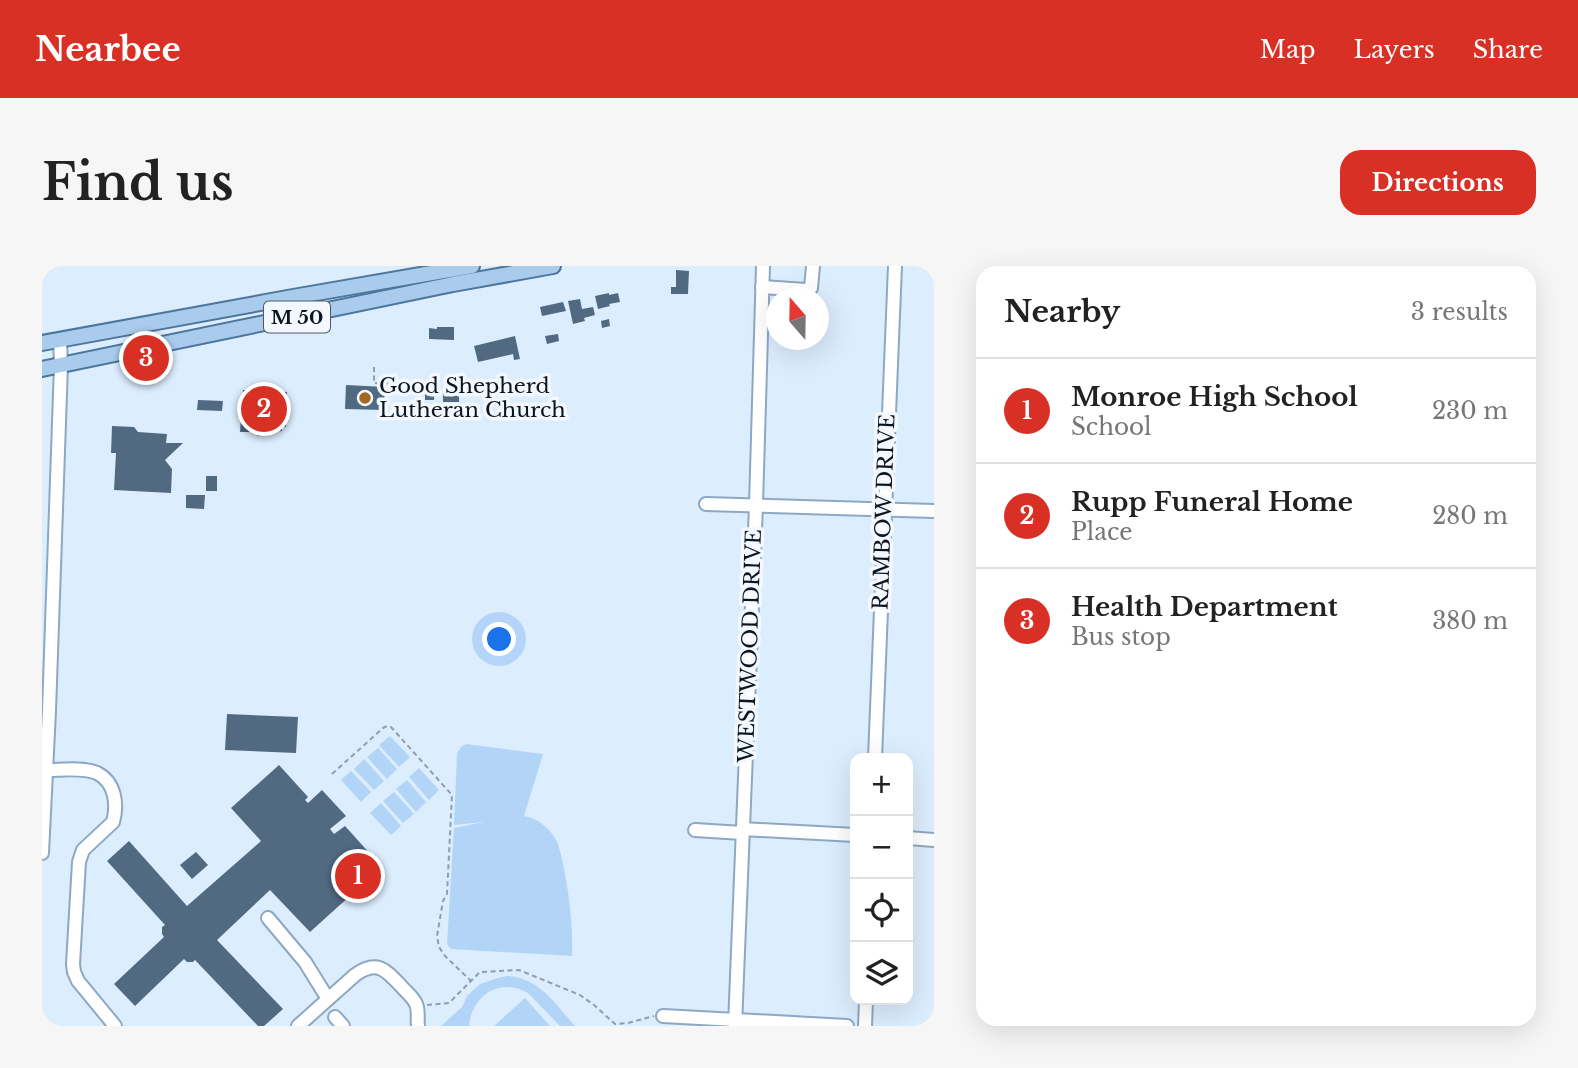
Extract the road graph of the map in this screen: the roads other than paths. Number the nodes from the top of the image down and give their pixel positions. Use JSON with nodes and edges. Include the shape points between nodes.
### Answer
{"nodes":[{"id":1,"x":472,"y":266,"type":"edge"},
{"id":2,"x":553,"y":266,"type":"edge"},
{"id":3,"x":763,"y":266,"type":"edge"},
{"id":4,"x":813,"y":266,"type":"edge"},
{"id":5,"x":895,"y":266,"type":"edge"},
{"id":6,"x":762,"y":287,"type":"junction"},
{"id":7,"x":60,"y":340,"type":"junction"},
{"id":8,"x":42,"y":343,"type":"edge"},
{"id":9,"x":61,"y":365,"type":"junction"},
{"id":10,"x":42,"y":369,"type":"edge"},
{"id":11,"x":706,"y":504,"type":"dead end"},
{"id":12,"x":756,"y":505,"type":"junction"},
{"id":13,"x":884,"y":509,"type":"junction"},
{"id":14,"x":934,"y":511,"type":"edge"},
{"id":15,"x":875,"y":753,"type":"edge"},
{"id":16,"x":46,"y":770,"type":"junction"},
{"id":17,"x":695,"y":830,"type":"dead end"},
{"id":18,"x":742,"y":831,"type":"junction"},
{"id":19,"x":850,"y":835,"type":"edge"},
{"id":20,"x":913,"y":838,"type":"edge"},
{"id":21,"x":934,"y":840,"type":"edge"},
{"id":22,"x":42,"y":853,"type":"edge"},
{"id":23,"x":268,"y":918,"type":"dead end"},
{"id":24,"x":328,"y":999,"type":"junction"},
{"id":25,"x":866,"y":1005,"type":"edge"},
{"id":26,"x":661,"y":1015,"type":"road end"},
{"id":27,"x":735,"y":1023,"type":"edge"},
{"id":28,"x":115,"y":1026,"type":"edge"},
{"id":29,"x":298,"y":1026,"type":"edge"},
{"id":30,"x":418,"y":1026,"type":"edge"},
{"id":31,"x":847,"y":1026,"type":"edge"},
{"id":32,"x":865,"y":1026,"type":"edge"}],
"edges":[{"from":1,"to":7,"type":"main road","number":"M 50"},
{"from":2,"to":9,"type":"main road","number":"M 50"},
{"from":3,"to":6,"type":"street","name":"WESTWOOD DRIVE"},
{"from":4,"to":6,"type":"street","via":[[811,288]]},
{"from":5,"to":13,"type":"street","name":"RAMBOW DRIVE"},
{"from":6,"to":12,"type":"street","name":"WESTWOOD DRIVE"},
{"from":7,"to":8,"type":"main road","number":"M 50"},
{"from":7,"to":9,"type":"street"},
{"from":9,"to":10,"type":"main road","number":"M 50"},
{"from":9,"to":16,"type":"street"},
{"from":11,"to":12,"type":"street"},
{"from":12,"to":13,"type":"street"},
{"from":12,"to":18,"type":"street","name":"WESTWOOD DRIVE"},
{"from":13,"to":14,"type":"street"},
{"from":13,"to":15,"type":"street","name":"RAMBOW DRIVE"},
{"from":16,"to":22,"type":"street"},
{"from":16,"to":28,"type":"street","via":[[96,773],[116,797],[113,822],[80,856],[73,964],[78,981]]},
{"from":17,"to":18,"type":"street"},
{"from":18,"to":19,"type":"street"},
{"from":18,"to":27,"type":"street","name":"WESTWOOD DRIVE"},
{"from":20,"to":21,"type":"street"},
{"from":23,"to":24,"type":"street","via":[[305,962]]},
{"from":24,"to":29,"type":"street"},
{"from":24,"to":30,"type":"street","via":[[360,971],[381,968],[412,998]]},
{"from":25,"to":32,"type":"street"},
{"from":26,"to":27,"type":"street"},
{"from":27,"to":31,"type":"street"}]}
